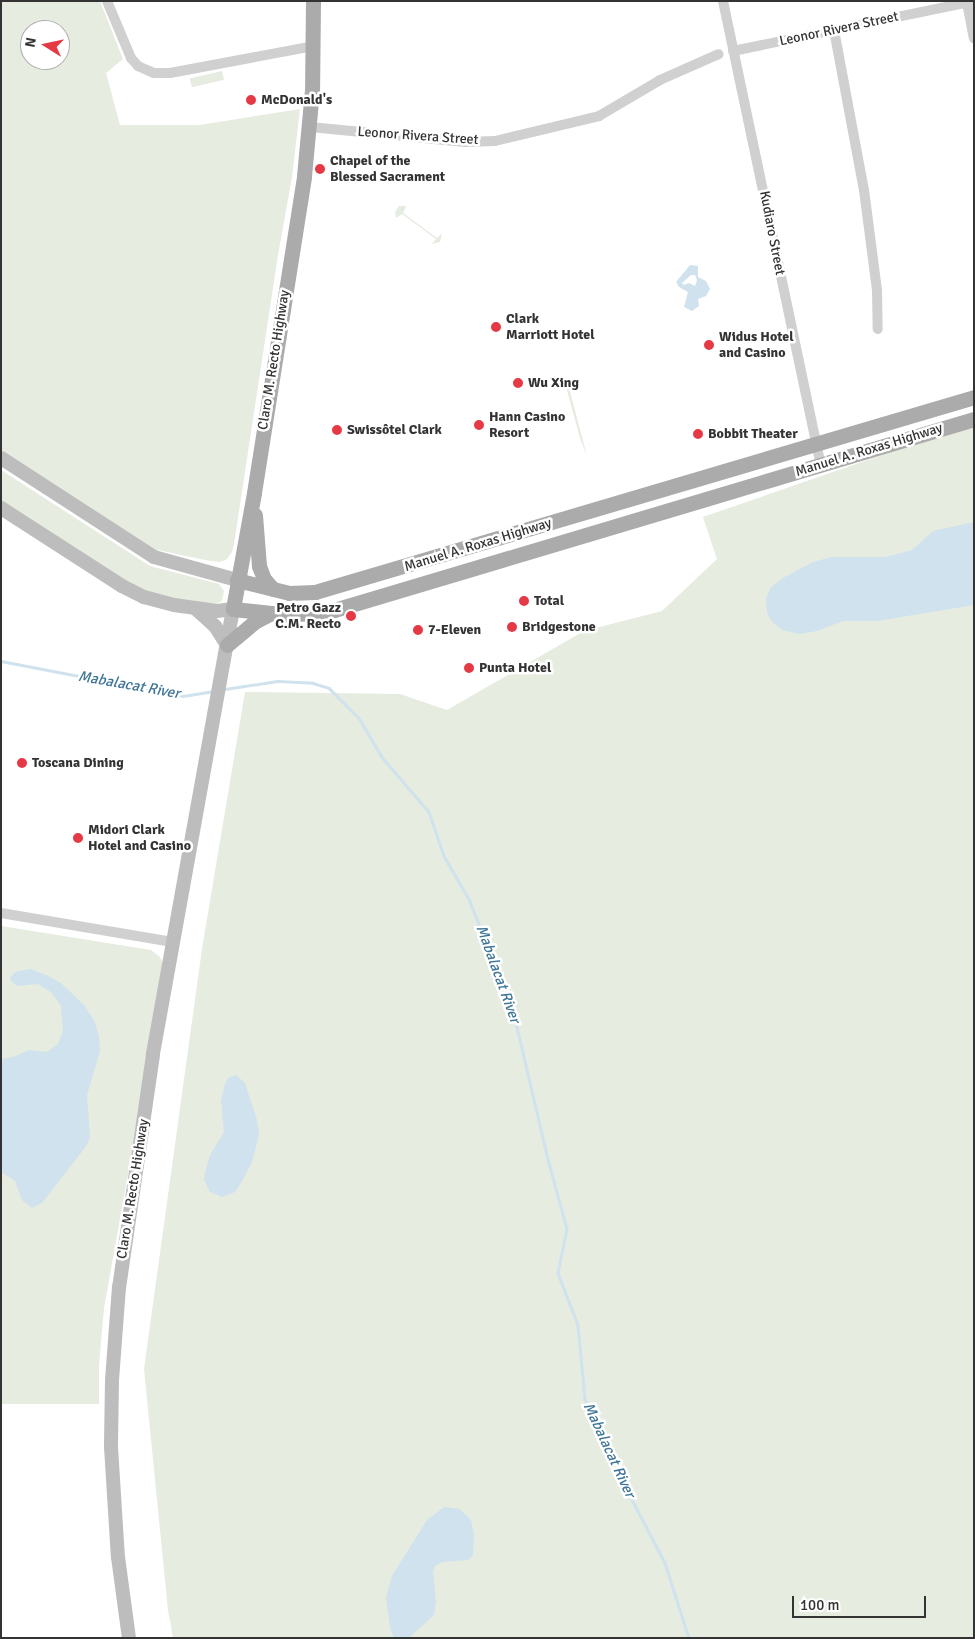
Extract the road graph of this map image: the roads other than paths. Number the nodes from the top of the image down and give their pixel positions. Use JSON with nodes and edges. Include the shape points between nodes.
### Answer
{"nodes":[{"id":1,"x":107,"y":1,"type":"edge"},
{"id":2,"x":313,"y":1,"type":"edge"},
{"id":3,"x":723,"y":1,"type":"edge"},
{"id":4,"x":970,"y":2,"type":"edge"},
{"id":5,"x":834,"y":30,"type":"junction"},
{"id":6,"x":974,"y":38,"type":"edge"},
{"id":7,"x":314,"y":46,"type":"junction"},
{"id":8,"x":733,"y":51,"type":"junction"},
{"id":9,"x":718,"y":54,"type":"dead end"},
{"id":10,"x":310,"y":127,"type":"junction"},
{"id":11,"x":878,"y":329,"type":"dead end"},
{"id":12,"x":974,"y":397,"type":"edge"},
{"id":13,"x":974,"y":419,"type":"edge"},
{"id":14,"x":816,"y":443,"type":"junction"},
{"id":15,"x":1,"y":458,"type":"edge"},
{"id":16,"x":821,"y":465,"type":"junction"},
{"id":17,"x":254,"y":493,"type":"junction"},
{"id":18,"x":1,"y":508,"type":"edge"},
{"id":19,"x":237,"y":580,"type":"junction"},
{"id":20,"x":273,"y":589,"type":"junction"},
{"id":21,"x":196,"y":608,"type":"junction"},
{"id":22,"x":233,"y":608,"type":"junction"},
{"id":23,"x":273,"y":613,"type":"junction"},
{"id":24,"x":227,"y":645,"type":"junction"},
{"id":25,"x":1,"y":913,"type":"edge"},
{"id":26,"x":174,"y":942,"type":"junction"},
{"id":27,"x":129,"y":1638,"type":"edge"}],
"edges":[{"from":1,"to":7,"type":"street","via":[[131,58],[138,66],[154,73],[170,73]]},
{"from":2,"to":7,"type":"main road","name":"Claro M. Recto Highway"},
{"from":3,"to":8,"type":"street","name":"Kudiaro Street"},
{"from":4,"to":5,"type":"street","name":"Leonor Rivera Street"},
{"from":4,"to":6,"type":"street"},
{"from":5,"to":8,"type":"street","name":"Leonor Rivera Street"},
{"from":5,"to":11,"type":"street","via":[[864,190],[877,290]]},
{"from":7,"to":10,"type":"main road","name":"Claro M. Recto Highway"},
{"from":8,"to":14,"type":"street","name":"Kudiaro Street"},
{"from":9,"to":10,"type":"street","name":"Leonor Rivera Street","via":[[660,80],[599,116],[495,141],[465,142]]},
{"from":10,"to":17,"type":"main road","name":"Claro M. Recto Highway"},
{"from":12,"to":14,"type":"main road","name":"Manuel A. Roxas Highway"},
{"from":13,"to":16,"type":"main road","name":"Manuel A. Roxas Highway"},
{"from":14,"to":16,"type":"street","name":"Kudiaro Street"},
{"from":14,"to":20,"type":"main road","name":"Manuel A. Roxas Highway","via":[[338,586],[315,592],[289,593]]},
{"from":15,"to":19,"type":"main road","name":"Manuel A. Roxas Highway","via":[[154,557]]},
{"from":16,"to":23,"type":"main road","name":"Manuel A. Roxas Highway","via":[[344,608],[290,615]]},
{"from":17,"to":19,"type":"main road","name":"Claro M. Recto Highway"},
{"from":17,"to":20,"type":"main road","via":[[258,560],[264,579]]},
{"from":18,"to":21,"type":"main road","name":"Manuel A. Roxas Highway","via":[[122,586],[144,597]]},
{"from":19,"to":20,"type":"main road","name":"Manuel A. Roxas Highway"},
{"from":19,"to":22,"type":"main road","name":"Claro M. Recto Highway"},
{"from":21,"to":22,"type":"main road","name":"Manuel A. Roxas Highway","via":[[217,611]]},
{"from":21,"to":24,"type":"main road","via":[[215,626]]},
{"from":22,"to":23,"type":"main road","name":"Manuel A. Roxas Highway"},
{"from":22,"to":24,"type":"main road","name":"Claro M. Recto Highway"},
{"from":23,"to":24,"type":"main road","via":[[254,622]]},
{"from":24,"to":26,"type":"main road","name":"Claro M. Recto Highway"},
{"from":25,"to":26,"type":"street"},
{"from":26,"to":27,"type":"main road","name":"Claro M. Recto Highway","via":[[123,1252],[113,1365],[113,1476]]}]}
